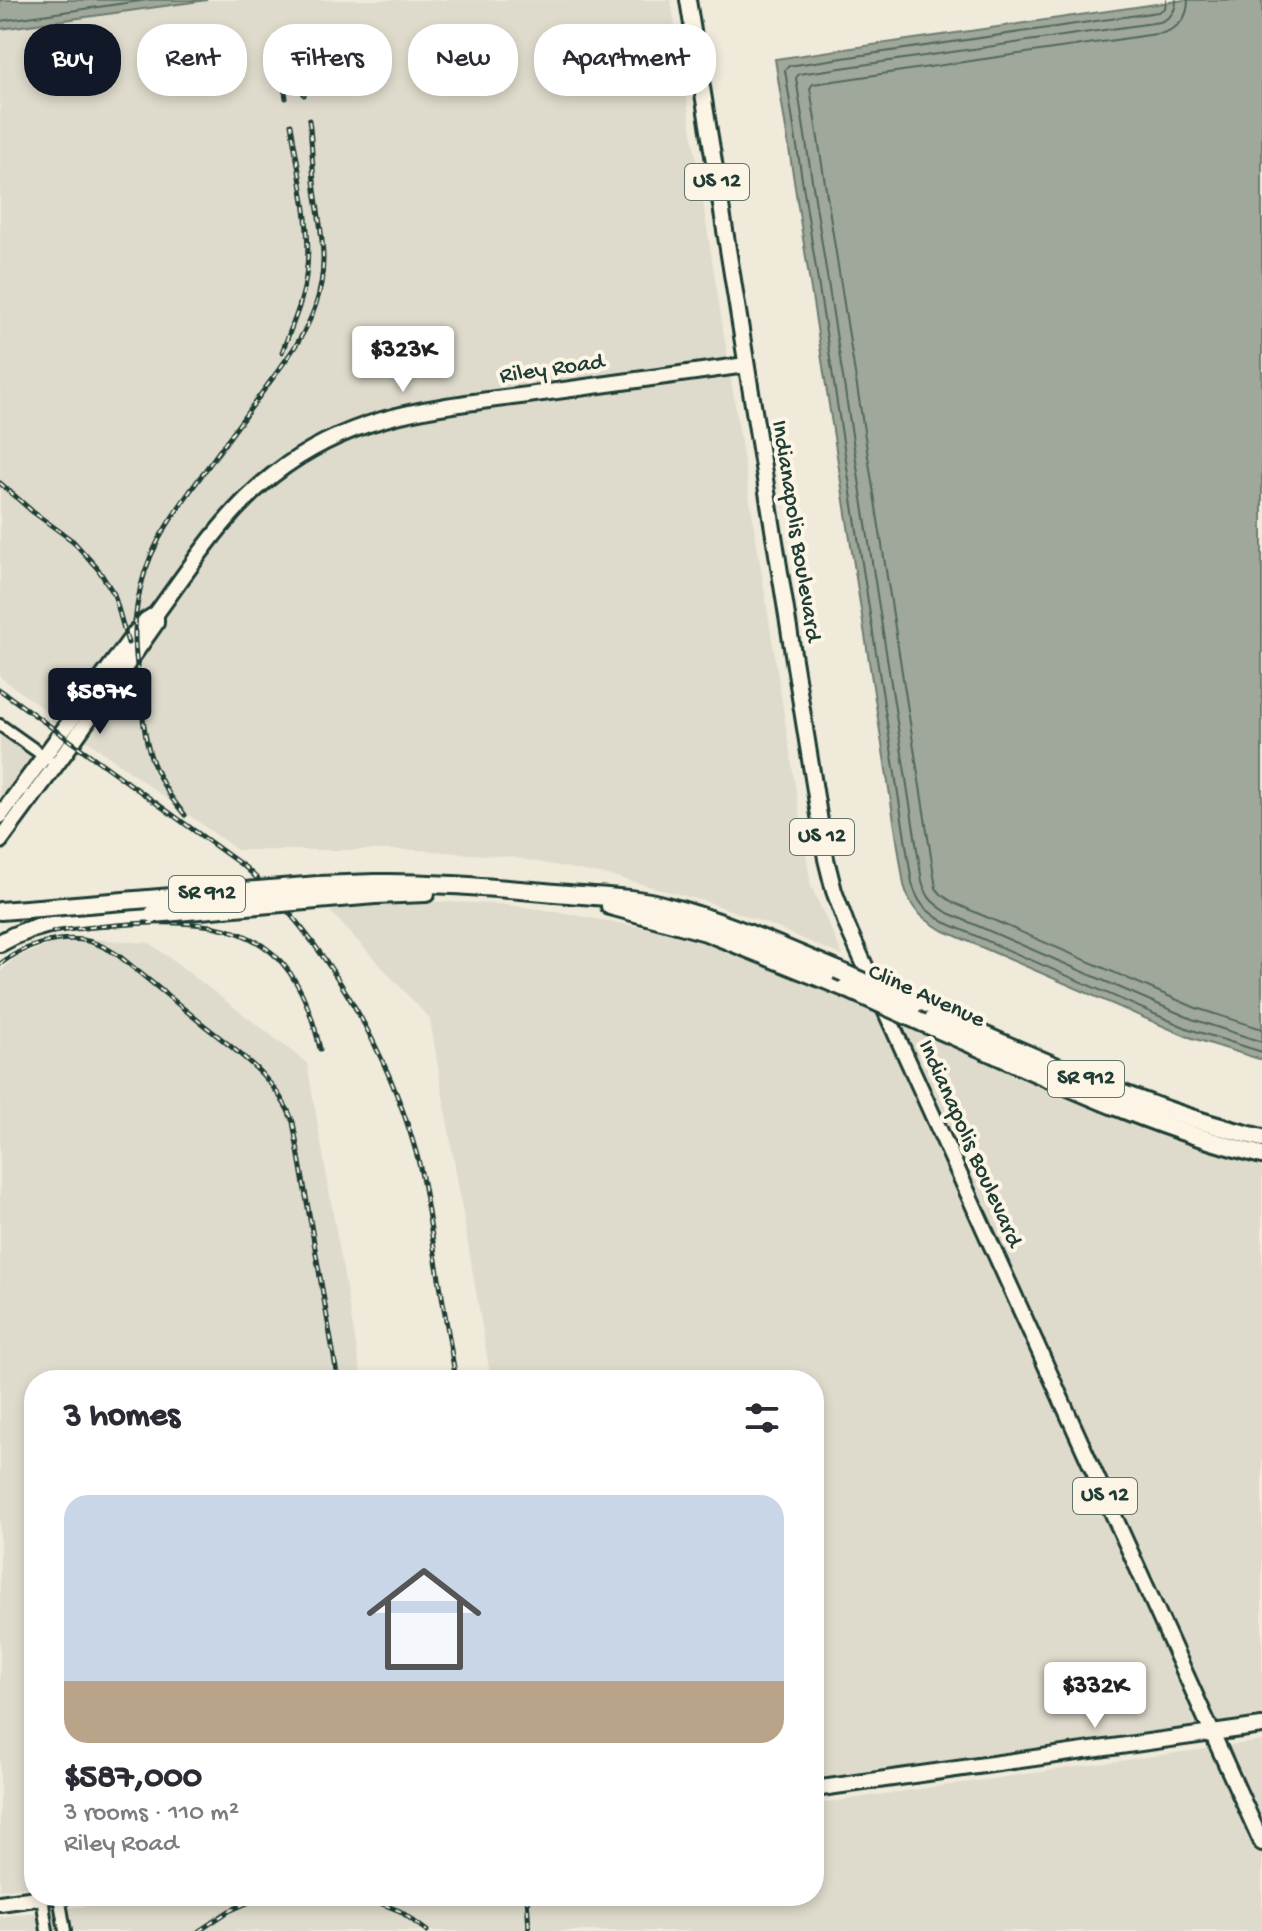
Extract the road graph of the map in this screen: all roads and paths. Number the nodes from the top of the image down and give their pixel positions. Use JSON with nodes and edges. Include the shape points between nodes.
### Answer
{"nodes":[{"id":1,"x":688,"y":0,"type":"edge"},
{"id":2,"x":746,"y":365,"type":"junction"},
{"id":3,"x":0,"y":725,"type":"edge"},
{"id":4,"x":50,"y":761,"type":"junction"},
{"id":5,"x":0,"y":816,"type":"edge"},
{"id":6,"x":0,"y":841,"type":"edge"},
{"id":7,"x":375,"y":889,"type":"junction"},
{"id":8,"x":566,"y":894,"type":"junction"},
{"id":9,"x":607,"y":905,"type":"junction"},
{"id":10,"x":0,"y":911,"type":"edge"},
{"id":11,"x":0,"y":943,"type":"edge"},
{"id":12,"x":1262,"y":1138,"type":"edge"},
{"id":13,"x":1262,"y":1155,"type":"edge"},
{"id":14,"x":1262,"y":1726,"type":"edge"},
{"id":15,"x":1213,"y":1733,"type":"junction"},
{"id":16,"x":824,"y":1788,"type":"edge"},
{"id":17,"x":1262,"y":1843,"type":"edge"},
{"id":18,"x":24,"y":1900,"type":"edge"},
{"id":19,"x":0,"y":1903,"type":"edge"},
{"id":20,"x":46,"y":1906,"type":"edge"},
{"id":21,"x":61,"y":1906,"type":"edge"},
{"id":22,"x":47,"y":1931,"type":"edge"},
{"id":23,"x":65,"y":1931,"type":"edge"}],
"edges":[{"from":1,"to":2,"type":"main road","name":"Indianapolis Boulevard","number":"US 12"},
{"from":2,"to":4,"type":"main road","name":"Riley Road","via":[[415,411],[359,426],[304,453],[254,491],[222,525],[156,614],[156,623]]},
{"from":2,"to":15,"type":"main road","name":"Indianapolis Boulevard","number":"US 12","via":[[834,891]]},
{"from":3,"to":4,"type":"street"},
{"from":4,"to":5,"type":"main road","name":"Riley Road"},
{"from":4,"to":6,"type":"main road","name":"Riley Road"},
{"from":7,"to":8,"type":"highway","name":"Cline Avenue","number":"SR 912","via":[[454,884]]},
{"from":7,"to":9,"type":"highway"},
{"from":7,"to":10,"type":"highway","name":"Cline Avenue","number":"SR 912","bridge":true,"via":[[318,885]]},
{"from":7,"to":11,"type":"highway","bridge":true,"via":[[54,922]]},
{"from":8,"to":9,"type":"highway","name":"Cline Avenue","number":"SR 912"},
{"from":8,"to":12,"type":"highway","name":"Cline Avenue","number":"SR 912","bridge":true,"via":[[664,905],[726,924],[1136,1100]]},
{"from":9,"to":13,"type":"highway","name":"Cline Avenue","number":"SR 912","bridge":true,"via":[[764,954],[1126,1111]]},
{"from":14,"to":15,"type":"main road"},
{"from":15,"to":16,"type":"main road"},
{"from":15,"to":17,"type":"main road","name":"Indianapolis Boulevard","number":"US 12"},
{"from":18,"to":19,"type":"main road"},
{"from":20,"to":22,"type":"street"},
{"from":21,"to":23,"type":"street"}]}
